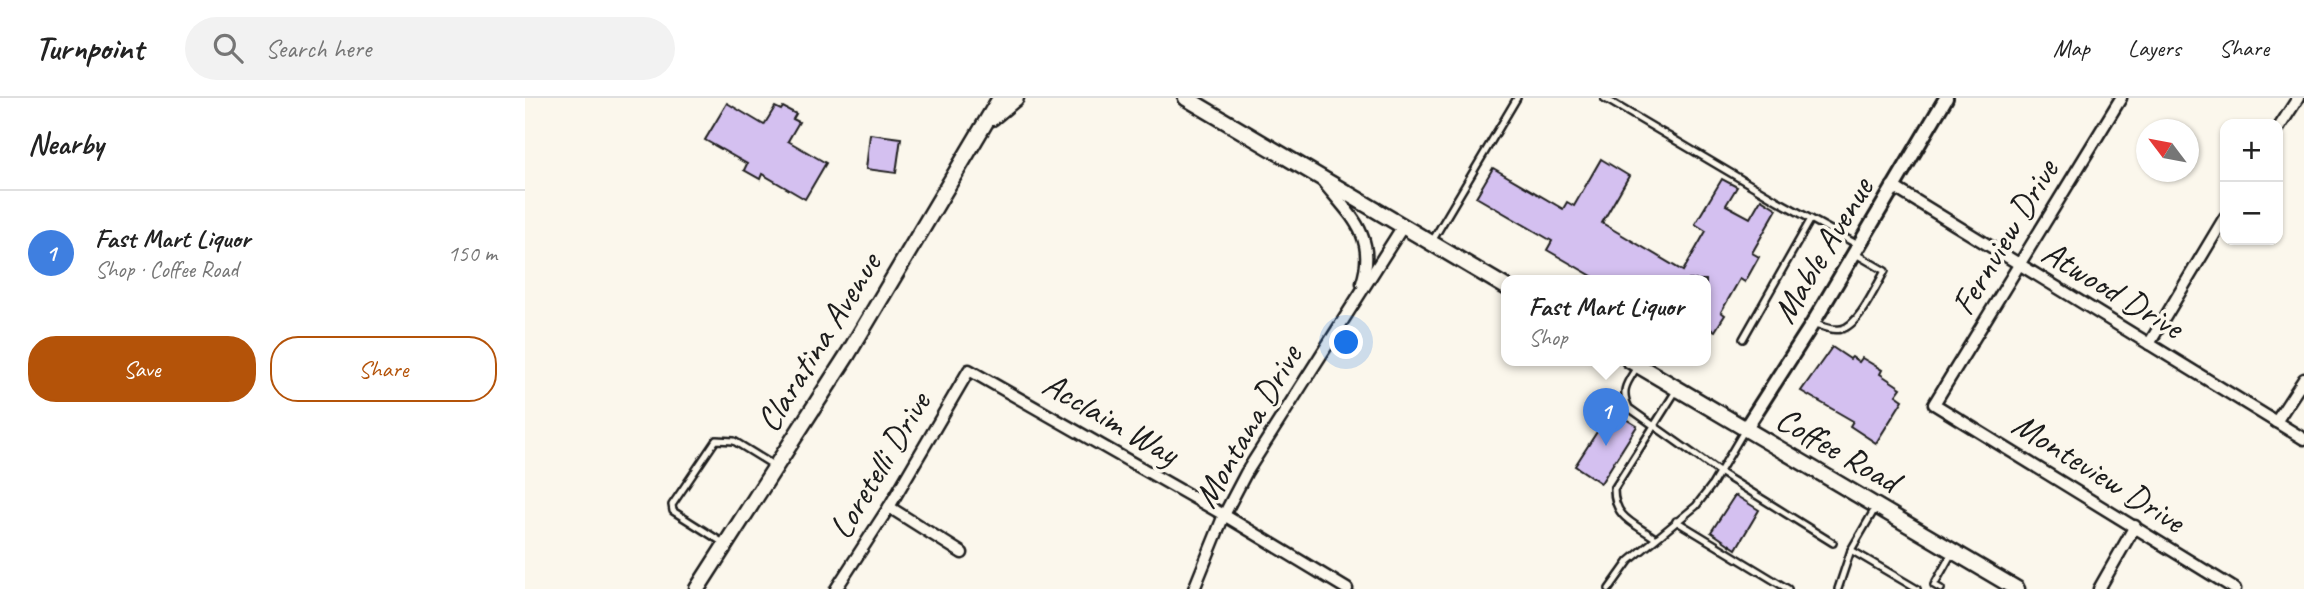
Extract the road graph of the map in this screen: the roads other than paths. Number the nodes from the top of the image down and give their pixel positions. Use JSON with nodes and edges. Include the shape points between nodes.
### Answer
{"nodes":[{"id":1,"x":997,"y":98,"type":"edge"},
{"id":2,"x":1006,"y":98,"type":"edge"},
{"id":3,"x":1016,"y":98,"type":"edge"},
{"id":4,"x":1187,"y":98,"type":"edge"},
{"id":5,"x":1517,"y":98,"type":"edge"},
{"id":6,"x":1604,"y":98,"type":"edge"},
{"id":7,"x":1946,"y":98,"type":"edge"},
{"id":8,"x":2121,"y":98,"type":"edge"},
{"id":9,"x":2298,"y":98,"type":"edge"},
{"id":10,"x":2283,"y":122,"type":"edge"},
{"id":11,"x":986,"y":123,"type":"junction"},
{"id":12,"x":1317,"y":175,"type":"junction"},
{"id":13,"x":1892,"y":186,"type":"junction"},
{"id":14,"x":1811,"y":219,"type":"junction"},
{"id":15,"x":2220,"y":225,"type":"edge"},
{"id":16,"x":1403,"y":226,"type":"junction"},
{"id":17,"x":1431,"y":243,"type":"junction"},
{"id":18,"x":1856,"y":249,"type":"junction"},
{"id":19,"x":2019,"y":265,"type":"junction"},
{"id":20,"x":1501,"y":284,"type":"edge"},
{"id":21,"x":1358,"y":297,"type":"junction"},
{"id":22,"x":1813,"y":323,"type":"junction"},
{"id":23,"x":1743,"y":339,"type":"dead end"},
{"id":24,"x":2150,"y":344,"type":"junction"},
{"id":25,"x":1632,"y":366,"type":"edge"},
{"id":26,"x":1638,"y":366,"type":"edge"},
{"id":27,"x":969,"y":370,"type":"joint"},
{"id":28,"x":2304,"y":379,"type":"edge"},
{"id":29,"x":1677,"y":389,"type":"junction"},
{"id":30,"x":1934,"y":404,"type":"joint"},
{"id":31,"x":2276,"y":422,"type":"junction"},
{"id":32,"x":1654,"y":426,"type":"junction"},
{"id":33,"x":1745,"y":429,"type":"junction"},
{"id":34,"x":2304,"y":439,"type":"edge"},
{"id":35,"x":775,"y":467,"type":"junction"},
{"id":36,"x":1719,"y":472,"type":"junction"},
{"id":37,"x":1877,"y":505,"type":"junction"},
{"id":38,"x":889,"y":508,"type":"junction"},
{"id":39,"x":1224,"y":515,"type":"junction"},
{"id":40,"x":1676,"y":521,"type":"junction"},
{"id":41,"x":2135,"y":526,"type":"junction"},
{"id":42,"x":1655,"y":538,"type":"junction"},
{"id":43,"x":1833,"y":543,"type":"dead end"},
{"id":44,"x":725,"y":544,"type":"junction"},
{"id":45,"x":1851,"y":550,"type":"junction"},
{"id":46,"x":1954,"y":550,"type":"junction"},
{"id":47,"x":962,"y":553,"type":"dead end"},
{"id":48,"x":2009,"y":587,"type":"edge"},
{"id":49,"x":1938,"y":588,"type":"edge"},
{"id":50,"x":697,"y":589,"type":"edge"},
{"id":51,"x":836,"y":589,"type":"edge"},
{"id":52,"x":1194,"y":589,"type":"edge"},
{"id":53,"x":1347,"y":589,"type":"edge"},
{"id":54,"x":1609,"y":589,"type":"edge"},
{"id":55,"x":1788,"y":589,"type":"edge"},
{"id":56,"x":1838,"y":589,"type":"edge"},
{"id":57,"x":1917,"y":589,"type":"edge"},
{"id":58,"x":2099,"y":589,"type":"edge"},
{"id":59,"x":2235,"y":589,"type":"edge"}],
"edges":[{"from":1,"to":11,"type":"main road","name":"Claratina Avenue"},
{"from":2,"to":11,"type":"main road","name":"Claratina Avenue"},
{"from":3,"to":11,"type":"main road"},
{"from":4,"to":12,"type":"main road"},
{"from":5,"to":17,"type":"lane"},
{"from":6,"to":14,"type":"lane"},
{"from":7,"to":13,"type":"street","name":"Mable Avenue"},
{"from":8,"to":19,"type":"street","name":"Fernview Drive"},
{"from":9,"to":10,"type":"street"},
{"from":11,"to":35,"type":"main road","name":"Claratina Avenue"},
{"from":12,"to":16,"type":"main road"},
{"from":12,"to":21,"type":"street","name":"Montana Drive","via":[[1362,232],[1366,272]]},
{"from":13,"to":18,"type":"street","name":"Mable Avenue"},
{"from":13,"to":19,"type":"street","name":"Atwood Drive"},
{"from":14,"to":18,"type":"lane"},
{"from":14,"to":23,"type":"lane"},
{"from":15,"to":24,"type":"street"},
{"from":16,"to":17,"type":"main road"},
{"from":16,"to":21,"type":"street","name":"Montana Drive"},
{"from":17,"to":20,"type":"main road"},
{"from":18,"to":22,"type":"street","name":"Mable Avenue"},
{"from":18,"to":22,"type":"lane","via":[[1885,271],[1854,323],[1829,329]]},
{"from":19,"to":24,"type":"street","name":"Atwood Drive"},
{"from":19,"to":30,"type":"street","name":"Fernview Drive"},
{"from":21,"to":39,"type":"street","name":"Montana Drive","via":[[1267,438]]},
{"from":22,"to":33,"type":"street","name":"Mable Avenue"},
{"from":24,"to":31,"type":"street","name":"Atwood Drive"},
{"from":25,"to":32,"type":"lane","via":[[1624,398],[1629,408]]},
{"from":26,"to":29,"type":"main road","name":"Coffee Road"},
{"from":27,"to":38,"type":"street","name":"Loretelli Drive"},
{"from":27,"to":39,"type":"street","name":"Acclaim Way"},
{"from":28,"to":31,"type":"street"},
{"from":29,"to":32,"type":"lane"},
{"from":29,"to":33,"type":"main road","name":"Coffee Road"},
{"from":30,"to":41,"type":"street","name":"Monteview Drive"},
{"from":31,"to":34,"type":"street","name":"Atwood Drive"},
{"from":32,"to":36,"type":"lane"},
{"from":32,"to":42,"type":"lane","via":[[1614,489],[1614,504],[1619,513]]},
{"from":33,"to":36,"type":"lane"},
{"from":33,"to":37,"type":"main road","name":"Coffee Road"},
{"from":35,"to":44,"type":"main road","name":"Claratina Avenue"},
{"from":35,"to":44,"type":"lane","via":[[734,441],[716,440],[672,505],[673,511]]},
{"from":36,"to":40,"type":"lane","via":[[1696,506]]},
{"from":36,"to":43,"type":"lane"},
{"from":37,"to":45,"type":"lane"},
{"from":37,"to":46,"type":"main road","name":"Coffee Road"},
{"from":38,"to":47,"type":"street"},
{"from":38,"to":51,"type":"street","name":"Loretelli Drive"},
{"from":39,"to":52,"type":"street","name":"Montana Drive"},
{"from":39,"to":53,"type":"street","name":"Acclaim Way"},
{"from":40,"to":42,"type":"lane"},
{"from":40,"to":55,"type":"lane"},
{"from":41,"to":58,"type":"street"},
{"from":41,"to":59,"type":"street","name":"Monteview Drive"},
{"from":42,"to":54,"type":"lane","via":[[1629,561]]},
{"from":44,"to":50,"type":"main road","name":"Claratina Avenue"},
{"from":45,"to":56,"type":"lane"},
{"from":45,"to":57,"type":"lane"},
{"from":46,"to":48,"type":"main road","name":"Coffee Road"},
{"from":46,"to":49,"type":"lane","via":[[1934,585]]}]}
